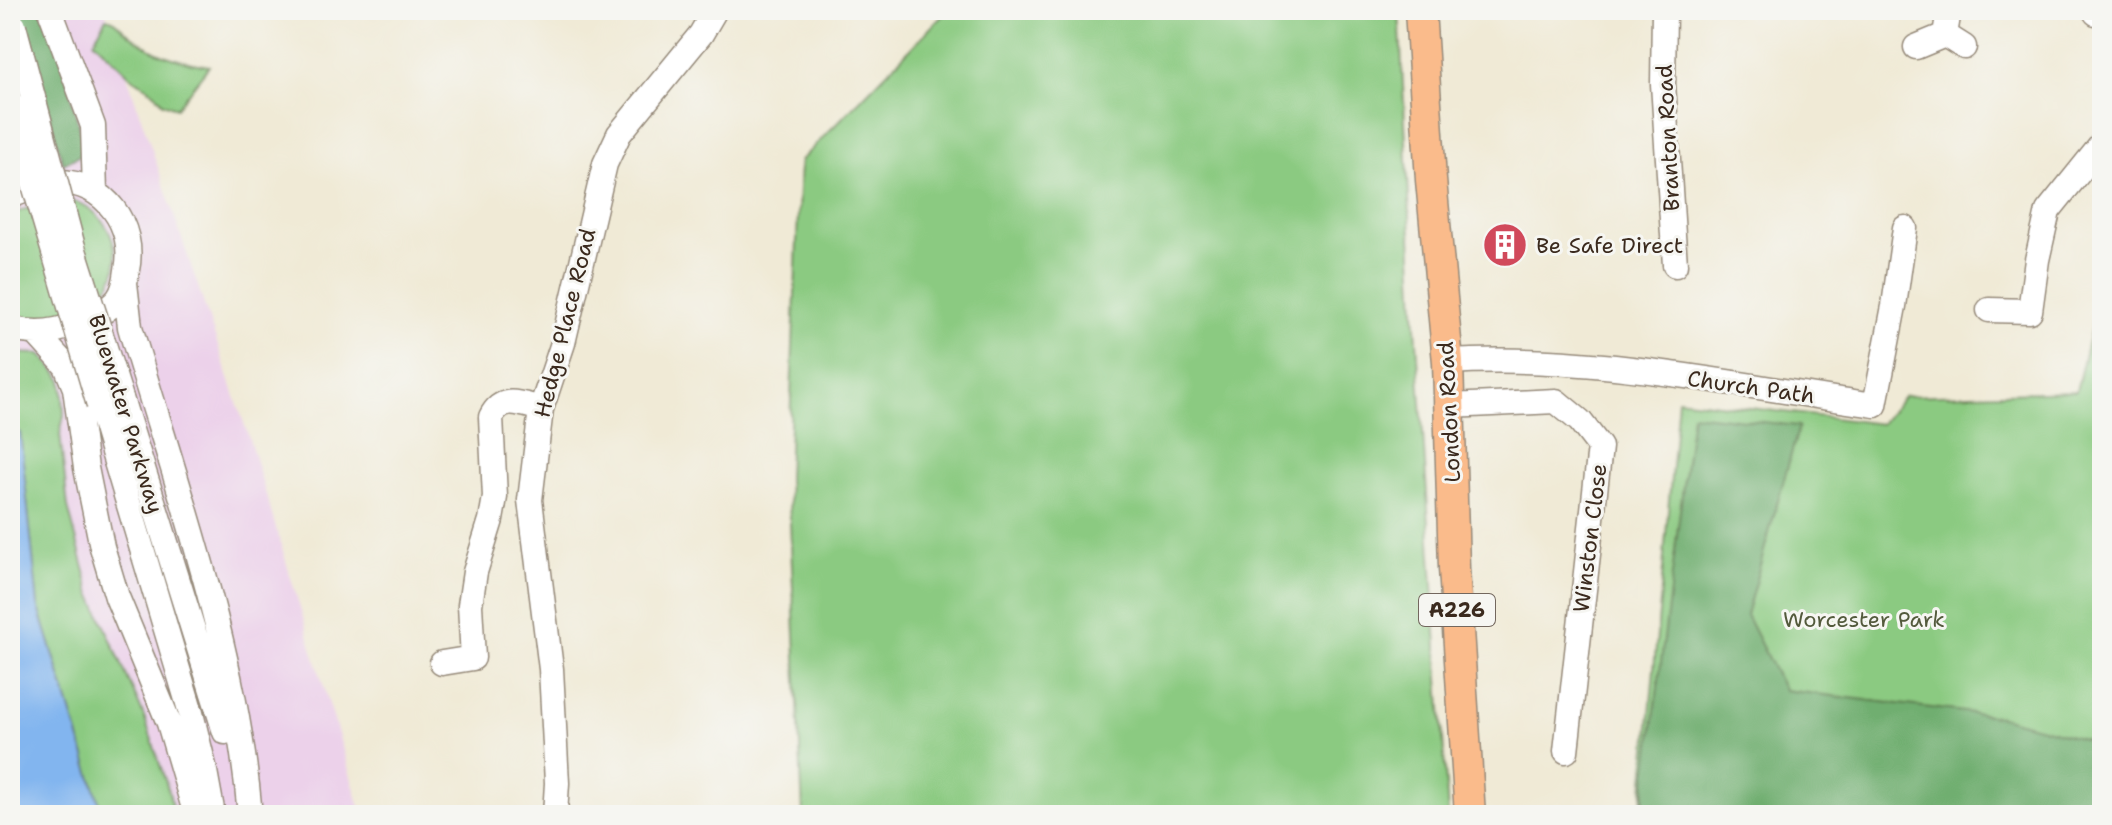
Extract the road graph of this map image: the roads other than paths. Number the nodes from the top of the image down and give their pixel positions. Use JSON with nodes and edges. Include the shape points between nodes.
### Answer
{"nodes":[{"id":1,"x":50,"y":10,"type":"edge"},
{"id":2,"x":715,"y":10,"type":"edge"},
{"id":3,"x":1420,"y":10,"type":"edge"},
{"id":4,"x":1664,"y":10,"type":"edge"},
{"id":5,"x":1949,"y":10,"type":"edge"},
{"id":6,"x":12,"y":20,"type":"edge"},
{"id":7,"x":1916,"y":47,"type":"dead end"},
{"id":8,"x":10,"y":103,"type":"edge"},
{"id":9,"x":2102,"y":144,"type":"edge"},
{"id":10,"x":95,"y":192,"type":"junction"},
{"id":11,"x":10,"y":196,"type":"edge"},
{"id":12,"x":1905,"y":228,"type":"dead end"},
{"id":13,"x":1675,"y":265,"type":"dead end"},
{"id":14,"x":125,"y":283,"type":"junction"},
{"id":15,"x":1989,"y":310,"type":"dead end"},
{"id":16,"x":17,"y":330,"type":"edge"},
{"id":17,"x":1448,"y":362,"type":"junction"},
{"id":18,"x":110,"y":402,"type":"junction"},
{"id":19,"x":1450,"y":406,"type":"junction"},
{"id":20,"x":541,"y":409,"type":"junction"},
{"id":21,"x":442,"y":663,"type":"dead end"},
{"id":22,"x":1566,"y":751,"type":"dead end"},
{"id":23,"x":196,"y":815,"type":"edge"},
{"id":24,"x":213,"y":815,"type":"edge"},
{"id":25,"x":241,"y":815,"type":"edge"},
{"id":26,"x":250,"y":815,"type":"edge"},
{"id":27,"x":555,"y":815,"type":"edge"},
{"id":28,"x":1470,"y":815,"type":"edge"}],
"edges":[{"from":1,"to":10,"type":"street","via":[[93,126]]},
{"from":2,"to":20,"type":"street","name":"Hedge Place Road","via":[[619,134],[605,164],[563,343]]},
{"from":3,"to":17,"type":"main road","name":"London Road","number":"A226"},
{"from":4,"to":13,"type":"street","name":"Branton Road","via":[[1663,84]]},
{"from":5,"to":7,"type":"street","via":[[1954,41]]},
{"from":6,"to":18,"type":"street","name":"Bluewater Parkway","bridge":true},
{"from":8,"to":18,"type":"street","name":"Bluewater Parkway","bridge":true},
{"from":9,"to":15,"type":"street","via":[[2048,211],[2030,311]]},
{"from":10,"to":11,"type":"street","via":[[59,182]]},
{"from":10,"to":14,"type":"street","via":[[113,208],[128,235]]},
{"from":12,"to":17,"type":"street","name":"Church Path","via":[[1875,405],[1581,365]]},
{"from":14,"to":16,"type":"street","via":[[118,298],[99,314],[59,331]]},
{"from":14,"to":26,"type":"street","via":[[130,327],[220,636],[244,754]]},
{"from":16,"to":23,"type":"street","via":[[66,366],[75,388],[102,547],[169,723]]},
{"from":17,"to":19,"type":"main road","name":"London Road","number":"A226"},
{"from":18,"to":24,"type":"street","name":"Bluewater Parkway"},
{"from":18,"to":25,"type":"street","name":"Bluewater Parkway","via":[[215,694]]},
{"from":19,"to":22,"type":"street","name":"Winston Close","via":[[1556,401],[1600,447]]},
{"from":19,"to":28,"type":"main road","name":"London Road","number":"A226"},
{"from":20,"to":21,"type":"street","via":[[504,402],[491,417],[495,497],[470,605],[473,658]]},
{"from":20,"to":27,"type":"street","name":"Hedge Place Road","via":[[530,500],[551,669]]}]}
